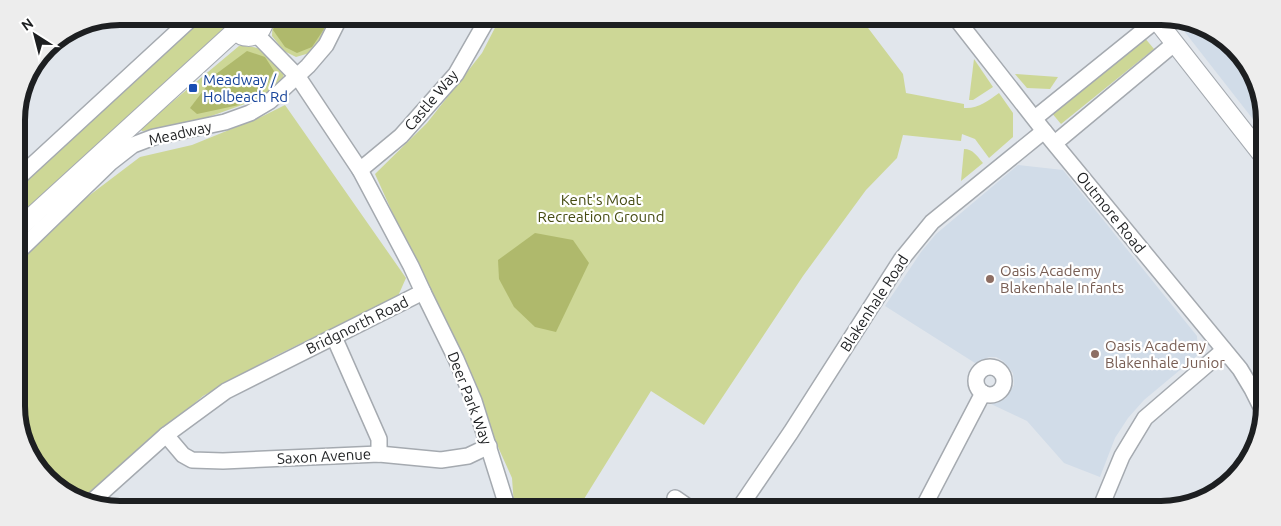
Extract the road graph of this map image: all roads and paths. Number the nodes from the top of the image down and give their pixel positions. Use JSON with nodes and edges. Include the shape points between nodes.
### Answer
{"nodes":[{"id":1,"x":186,"y":25,"type":"edge"},
{"id":2,"x":233,"y":25,"type":"edge"},
{"id":3,"x":235,"y":25,"type":"edge"},
{"id":4,"x":264,"y":25,"type":"edge"},
{"id":5,"x":336,"y":25,"type":"edge"},
{"id":6,"x":484,"y":25,"type":"edge"},
{"id":7,"x":961,"y":25,"type":"edge"},
{"id":8,"x":1150,"y":25,"type":"edge"},
{"id":9,"x":1160,"y":25,"type":"edge"},
{"id":10,"x":257,"y":35,"type":"junction"},
{"id":11,"x":1175,"y":43,"type":"junction"},
{"id":12,"x":298,"y":77,"type":"junction"},
{"id":13,"x":1034,"y":118,"type":"junction"},
{"id":14,"x":1044,"y":131,"type":"junction"},
{"id":15,"x":1055,"y":143,"type":"junction"},
{"id":16,"x":1256,"y":147,"type":"edge"},
{"id":17,"x":360,"y":170,"type":"junction"},
{"id":18,"x":25,"y":172,"type":"edge"},
{"id":19,"x":25,"y":222,"type":"edge"},
{"id":20,"x":25,"y":245,"type":"edge"},
{"id":21,"x":423,"y":292,"type":"junction"},
{"id":22,"x":334,"y":337,"type":"junction"},
{"id":23,"x":1224,"y":350,"type":"junction"},
{"id":24,"x":983,"y":393,"type":"dead end"},
{"id":25,"x":1256,"y":396,"type":"edge"},
{"id":26,"x":166,"y":435,"type":"junction"},
{"id":27,"x":489,"y":446,"type":"junction"},
{"id":28,"x":379,"y":454,"type":"junction"},
{"id":29,"x":96,"y":498,"type":"edge"},
{"id":30,"x":675,"y":498,"type":"dead end"},
{"id":31,"x":506,"y":501,"type":"edge"},
{"id":32,"x":679,"y":501,"type":"edge"},
{"id":33,"x":744,"y":501,"type":"edge"},
{"id":34,"x":927,"y":501,"type":"edge"},
{"id":35,"x":1103,"y":501,"type":"edge"}],
"edges":[{"from":1,"to":18,"type":"street"},
{"from":2,"to":19,"type":"street","name":"Meadway"},
{"from":3,"to":10,"type":"street","name":"Meadway","via":[[242,36]]},
{"from":4,"to":10,"type":"street"},
{"from":5,"to":12,"type":"street","name":"Meadway","via":[[326,45]]},
{"from":6,"to":17,"type":"street","name":"Castle Way","via":[[456,74],[401,136]]},
{"from":7,"to":13,"type":"street","name":"Outmore Road"},
{"from":8,"to":13,"type":"street"},
{"from":9,"to":11,"type":"street"},
{"from":10,"to":12,"type":"street","name":"Bridgnorth Road"},
{"from":11,"to":15,"type":"street"},
{"from":11,"to":16,"type":"street"},
{"from":12,"to":17,"type":"street","name":"Bridgnorth Road"},
{"from":12,"to":20,"type":"street","name":"Meadway","via":[[250,113],[133,145]]},
{"from":13,"to":14,"type":"street","name":"Outmore Road"},
{"from":14,"to":15,"type":"street","name":"Outmore Road"},
{"from":14,"to":33,"type":"street","name":"Blakenhale Road","via":[[932,222],[915,242]]},
{"from":15,"to":23,"type":"street","name":"Outmore Road"},
{"from":17,"to":21,"type":"street","name":"Bridgnorth Road"},
{"from":21,"to":22,"type":"street","name":"Bridgnorth Road"},
{"from":21,"to":27,"type":"street","name":"Deer Park Way","via":[[474,401]]},
{"from":22,"to":26,"type":"street","name":"Bridgnorth Road","via":[[226,391]]},
{"from":22,"to":28,"type":"street","via":[[379,439]]},
{"from":23,"to":25,"type":"street","name":"Outmore Road"},
{"from":23,"to":35,"type":"street","via":[[1145,418],[1122,456]]},
{"from":24,"to":34,"type":"street"},
{"from":26,"to":28,"type":"street","name":"Saxon Avenue","via":[[183,455],[192,460]]},
{"from":26,"to":29,"type":"street","name":"Bridgnorth Road"},
{"from":27,"to":28,"type":"street","name":"Saxon Avenue","via":[[468,456],[441,460]]},
{"from":27,"to":31,"type":"street","name":"Deer Park Way"},
{"from":30,"to":32,"type":"street"}]}
